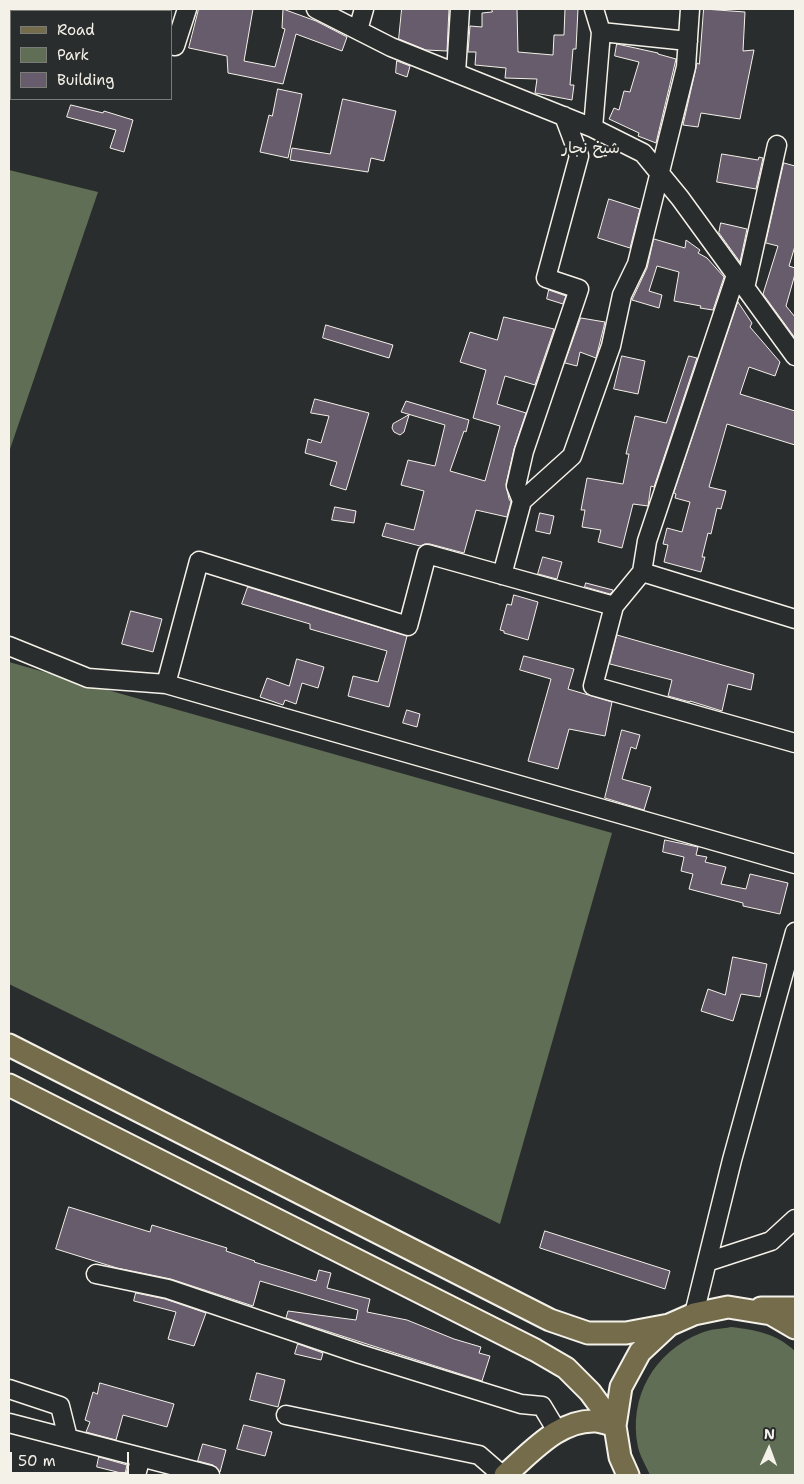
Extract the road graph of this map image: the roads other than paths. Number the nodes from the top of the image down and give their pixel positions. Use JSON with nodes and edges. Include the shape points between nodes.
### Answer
{"nodes":[{"id":1,"x":187,"y":9,"type":"edge"},
{"id":2,"x":316,"y":9,"type":"edge"},
{"id":3,"x":364,"y":9,"type":"edge"},
{"id":4,"x":460,"y":9,"type":"edge"},
{"id":5,"x":594,"y":9,"type":"edge"},
{"id":6,"x":690,"y":9,"type":"edge"},
{"id":7,"x":358,"y":30,"type":"junction"},
{"id":8,"x":601,"y":32,"type":"junction"},
{"id":9,"x":688,"y":41,"type":"junction"},
{"id":10,"x":172,"y":45,"type":"edge"},
{"id":11,"x":456,"y":73,"type":"junction"},
{"id":12,"x":564,"y":116,"type":"junction"},
{"id":13,"x":593,"y":128,"type":"junction"},
{"id":14,"x":777,"y":145,"type":"dead end"},
{"id":15,"x":659,"y":172,"type":"junction"},
{"id":16,"x":741,"y":281,"type":"junction"},
{"id":17,"x":795,"y":356,"type":"edge"},
{"id":18,"x":522,"y":501,"type":"junction"},
{"id":19,"x":642,"y":572,"type":"junction"},
{"id":20,"x":502,"y":575,"type":"junction"},
{"id":21,"x":614,"y":606,"type":"junction"},
{"id":22,"x":795,"y":619,"type":"edge"},
{"id":23,"x":9,"y":646,"type":"edge"},
{"id":24,"x":166,"y":684,"type":"junction"},
{"id":25,"x":795,"y":743,"type":"edge"},
{"id":26,"x":795,"y":864,"type":"edge"},
{"id":27,"x":795,"y":932,"type":"edge"},
{"id":28,"x":790,"y":974,"type":"edge"},
{"id":29,"x":9,"y":1045,"type":"edge"},
{"id":30,"x":9,"y":1084,"type":"edge"},
{"id":31,"x":795,"y":1219,"type":"edge"},
{"id":32,"x":707,"y":1262,"type":"junction"},
{"id":33,"x":96,"y":1274,"type":"dead end"},
{"id":34,"x":728,"y":1308,"type":"junction"},
{"id":35,"x":795,"y":1308,"type":"edge"},
{"id":36,"x":694,"y":1314,"type":"junction"},
{"id":37,"x":669,"y":1325,"type":"junction"},
{"id":38,"x":795,"y":1328,"type":"edge"},
{"id":39,"x":9,"y":1389,"type":"edge"},
{"id":40,"x":286,"y":1415,"type":"dead end"},
{"id":41,"x":9,"y":1423,"type":"edge"},
{"id":42,"x":615,"y":1426,"type":"junction"},
{"id":43,"x":557,"y":1431,"type":"junction"},
{"id":44,"x":68,"y":1438,"type":"junction"},
{"id":45,"x":141,"y":1457,"type":"junction"},
{"id":46,"x":625,"y":1473,"type":"edge"},
{"id":47,"x":136,"y":1475,"type":"edge"},
{"id":48,"x":210,"y":1475,"type":"edge"},
{"id":49,"x":504,"y":1475,"type":"edge"}],
"edges":[{"from":1,"to":10,"type":"street","via":[[176,46]]},
{"from":2,"to":7,"type":"street"},
{"from":3,"to":7,"type":"street"},
{"from":4,"to":11,"type":"street"},
{"from":5,"to":8,"type":"street"},
{"from":6,"to":9,"type":"street"},
{"from":7,"to":11,"type":"street"},
{"from":8,"to":9,"type":"street"},
{"from":8,"to":13,"type":"street"},
{"from":9,"to":15,"type":"street","via":[[686,67]]},
{"from":11,"to":12,"type":"street"},
{"from":12,"to":13,"type":"street"},
{"from":12,"to":18,"type":"street","via":[[579,156],[546,278],[579,288],[524,451],[516,486]]},
{"from":13,"to":15,"type":"street","via":[[643,153]]},
{"from":14,"to":16,"type":"street"},
{"from":15,"to":16,"type":"street"},
{"from":15,"to":18,"type":"street","via":[[636,264],[622,295],[611,346],[572,456]]},
{"from":16,"to":17,"type":"street"},
{"from":16,"to":19,"type":"street","via":[[647,541]]},
{"from":18,"to":20,"type":"street"},
{"from":19,"to":21,"type":"street"},
{"from":19,"to":22,"type":"street"},
{"from":20,"to":21,"type":"street"},
{"from":20,"to":24,"type":"street","via":[[427,554],[408,626],[199,561]]},
{"from":21,"to":25,"type":"street","via":[[594,686]]},
{"from":23,"to":24,"type":"street","via":[[88,678]]},
{"from":24,"to":26,"type":"street"},
{"from":27,"to":28,"type":"street"},
{"from":28,"to":32,"type":"street","via":[[732,1160]]},
{"from":29,"to":37,"type":"main road","via":[[550,1320],[588,1333],[626,1333]]},
{"from":30,"to":42,"type":"main road","via":[[535,1350],[566,1368],[590,1392]]},
{"from":31,"to":32,"type":"street","via":[[771,1241]]},
{"from":32,"to":36,"type":"street"},
{"from":33,"to":43,"type":"street","via":[[168,1289],[521,1404],[542,1406]]},
{"from":34,"to":35,"type":"main road"},
{"from":34,"to":36,"type":"main road"},
{"from":34,"to":38,"type":"main road","via":[[772,1314]]},
{"from":36,"to":37,"type":"main road"},
{"from":37,"to":42,"type":"main road","via":[[640,1352],[621,1387]]},
{"from":39,"to":44,"type":"street","via":[[60,1406]]},
{"from":40,"to":49,"type":"street","via":[[479,1455]]},
{"from":41,"to":44,"type":"street"},
{"from":42,"to":43,"type":"main road","via":[[596,1421],[575,1423]]},
{"from":42,"to":46,"type":"main road"},
{"from":43,"to":49,"type":"main road"},
{"from":44,"to":45,"type":"street"},
{"from":45,"to":47,"type":"street"},
{"from":45,"to":48,"type":"street"}]}
